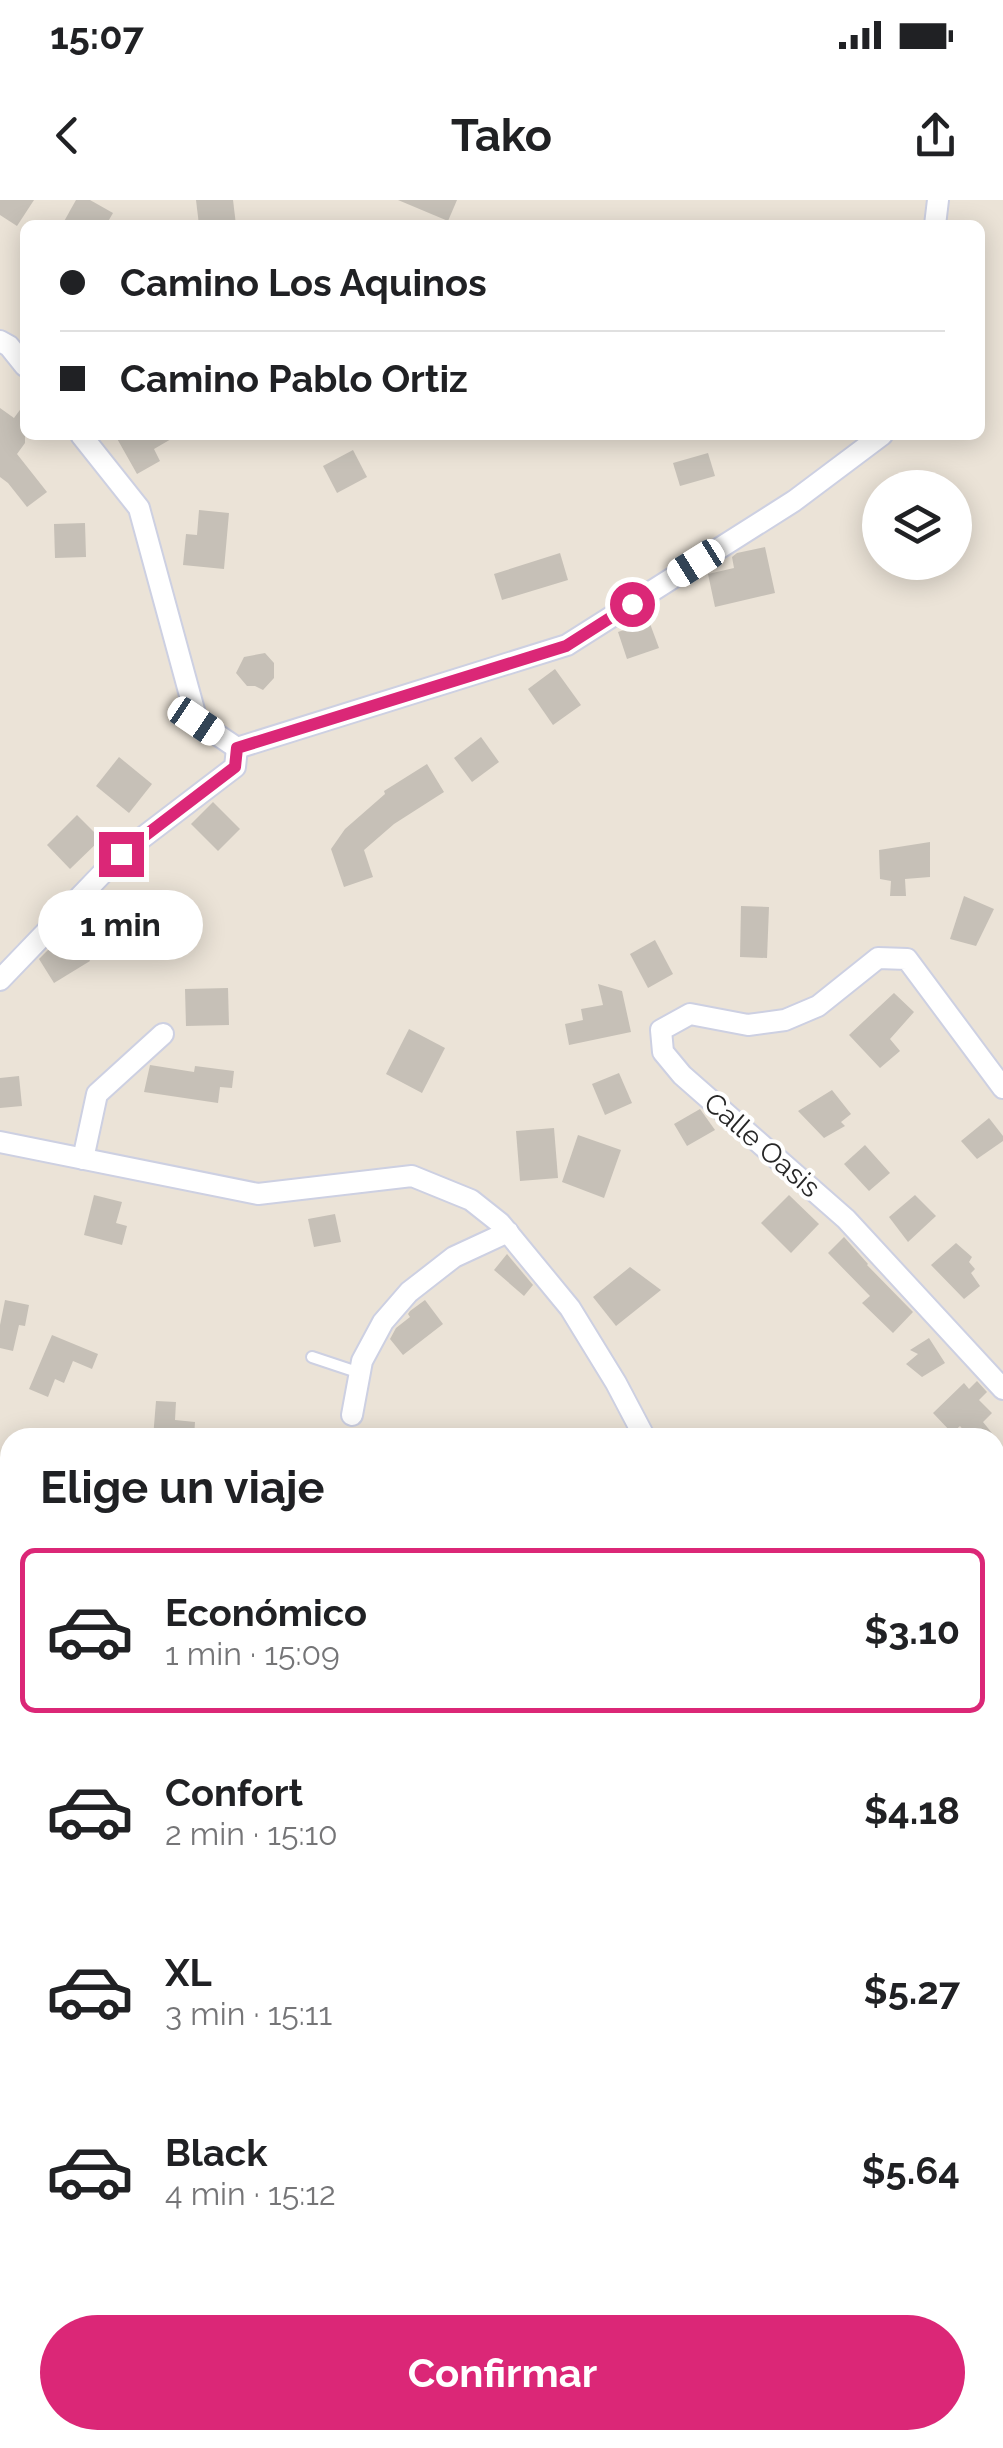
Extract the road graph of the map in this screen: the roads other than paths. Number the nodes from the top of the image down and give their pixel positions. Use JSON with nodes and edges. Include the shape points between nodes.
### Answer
{"nodes":[{"id":1,"x":84,"y":440,"type":"edge"},
{"id":2,"x":875,"y":440,"type":"edge"},
{"id":3,"x":237,"y":748,"type":"junction"},
{"id":4,"x":0,"y":980,"type":"edge"},
{"id":5,"x":163,"y":1034,"type":"dead end"},
{"id":6,"x":1003,"y":1088,"type":"edge"},
{"id":7,"x":0,"y":1142,"type":"edge"},
{"id":8,"x":84,"y":1159,"type":"junction"},
{"id":9,"x":508,"y":1232,"type":"junction"},
{"id":10,"x":312,"y":1357,"type":"dead end"},
{"id":11,"x":360,"y":1373,"type":"junction"},
{"id":12,"x":1003,"y":1389,"type":"edge"},
{"id":13,"x":352,"y":1415,"type":"dead end"},
{"id":14,"x":640,"y":1428,"type":"edge"}],
"edges":[{"from":1,"to":3,"type":"street","via":[[140,508],[196,721]]},
{"from":2,"to":3,"type":"street","via":[[794,502],[566,646]]},
{"from":3,"to":4,"type":"street","via":[[235,767],[121,854]]},
{"from":5,"to":8,"type":"street","via":[[97,1094]]},
{"from":6,"to":12,"type":"street","name":"Calle Oasis","via":[[907,959],[878,958],[818,1006],[785,1020],[748,1024],[690,1014],[661,1030],[662,1052],[682,1075],[846,1218]]},
{"from":7,"to":8,"type":"street"},
{"from":8,"to":9,"type":"street","via":[[258,1194],[412,1176],[471,1200]]},
{"from":9,"to":11,"type":"street","via":[[454,1257],[409,1292],[383,1322]]},
{"from":9,"to":14,"type":"street","via":[[570,1308]]},
{"from":10,"to":11,"type":"lane"},
{"from":11,"to":13,"type":"street"}]}
